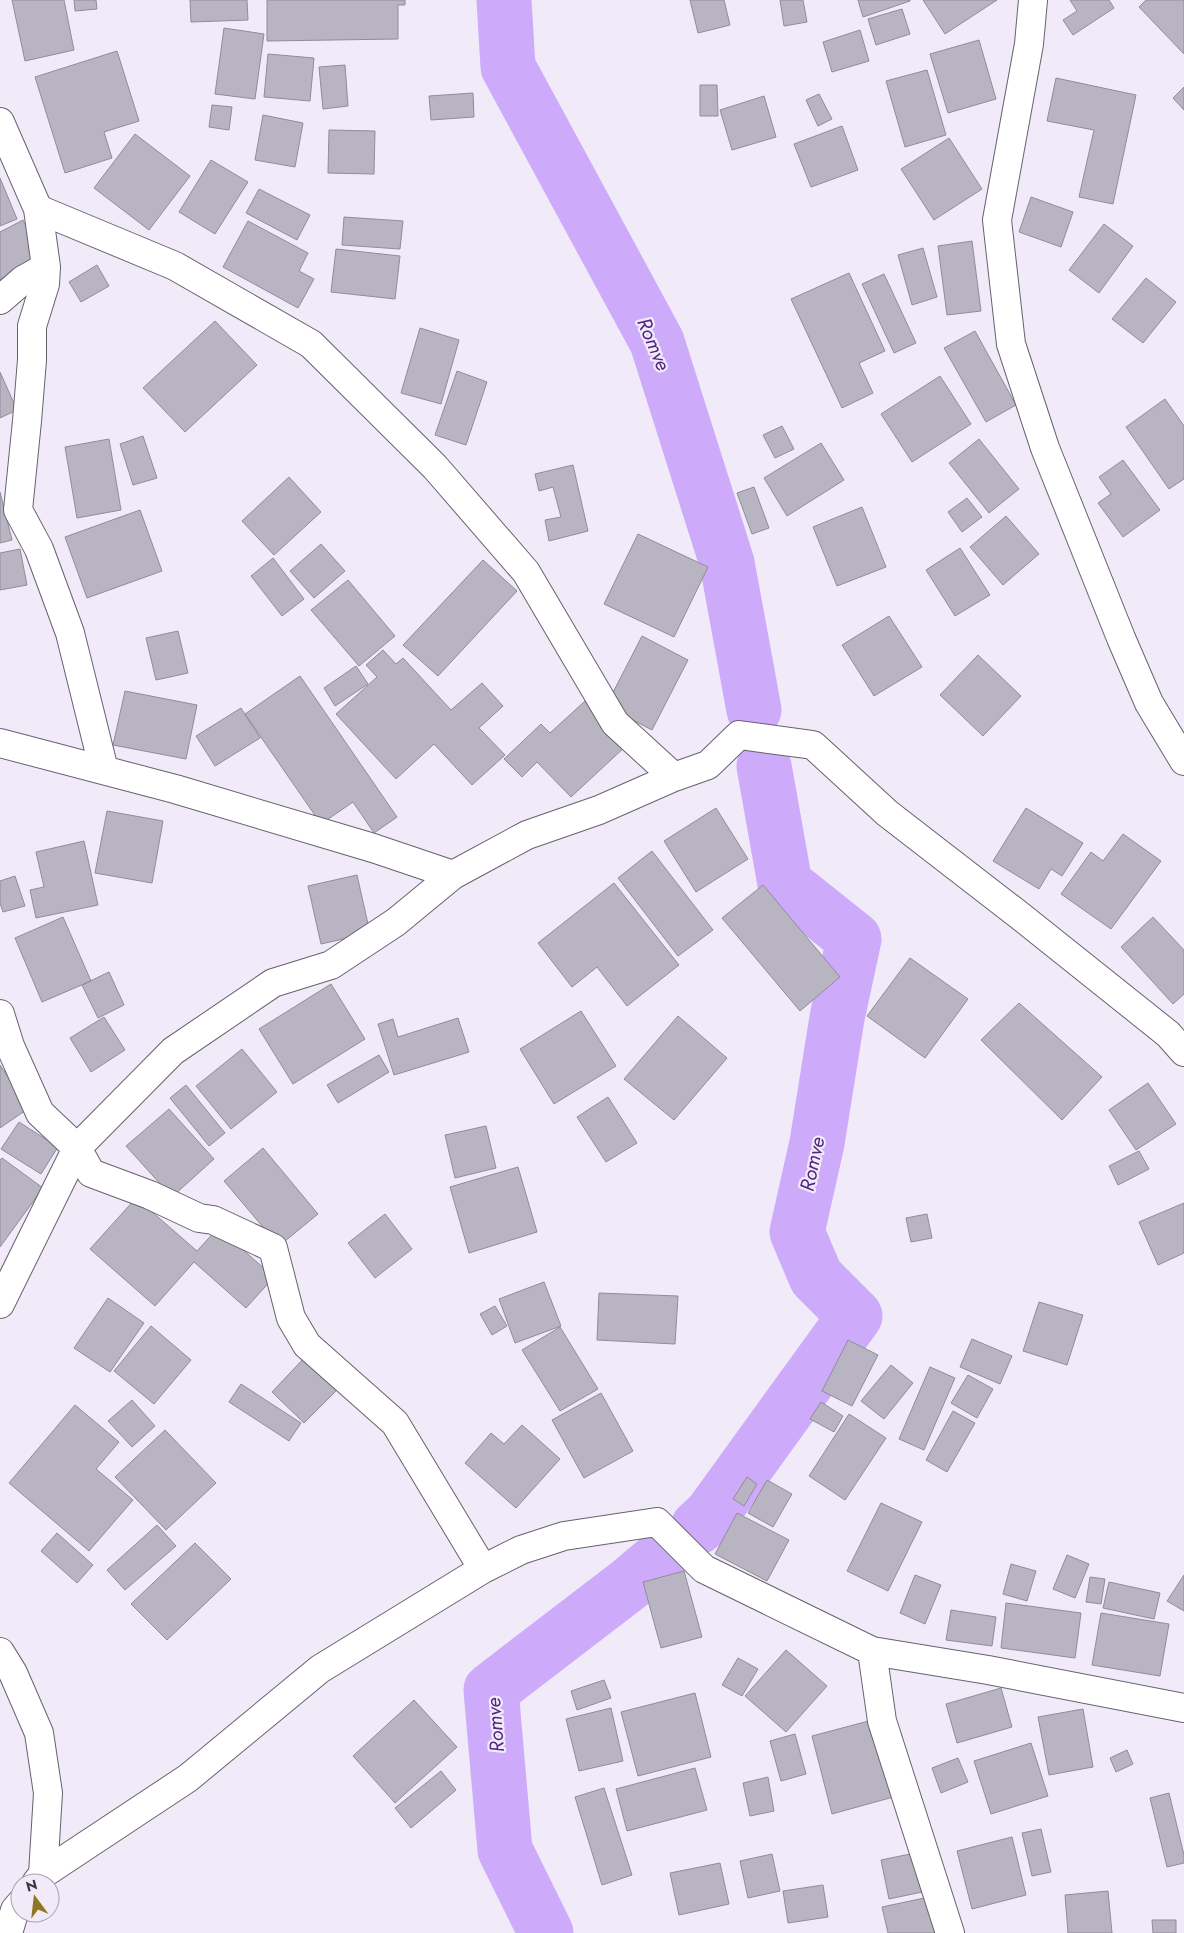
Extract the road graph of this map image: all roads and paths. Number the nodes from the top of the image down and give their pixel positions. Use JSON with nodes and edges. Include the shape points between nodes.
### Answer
{"nodes":[{"id":1,"x":1032,"y":0,"type":"edge"},
{"id":2,"x":0,"y":122,"type":"edge"},
{"id":3,"x":38,"y":209,"type":"junction"},
{"id":4,"x":46,"y":267,"type":"junction"},
{"id":5,"x":0,"y":300,"type":"edge"},
{"id":6,"x":0,"y":743,"type":"edge"},
{"id":7,"x":1184,"y":761,"type":"edge"},
{"id":8,"x":104,"y":770,"type":"junction"},
{"id":9,"x":674,"y":777,"type":"junction"},
{"id":10,"x":453,"y":875,"type":"junction"},
{"id":11,"x":0,"y":1014,"type":"edge"},
{"id":12,"x":1184,"y":1052,"type":"edge"},
{"id":13,"x":78,"y":1148,"type":"junction"},
{"id":14,"x":0,"y":1304,"type":"edge"},
{"id":15,"x":483,"y":1569,"type":"junction"},
{"id":16,"x":872,"y":1651,"type":"junction"},
{"id":17,"x":0,"y":1652,"type":"edge"},
{"id":18,"x":1184,"y":1708,"type":"edge"},
{"id":19,"x":41,"y":1873,"type":"edge"},
{"id":20,"x":49,"y":1873,"type":"edge"},
{"id":21,"x":950,"y":1933,"type":"edge"}],
"edges":[{"from":1,"to":7,"type":"street","via":[[1029,44],[997,220],[1011,344],[1045,448],[1121,638],[1149,703]]},
{"from":2,"to":3,"type":"street"},
{"from":3,"to":4,"type":"street"},
{"from":3,"to":9,"type":"street","via":[[175,266],[311,344],[435,467],[526,572],[615,723]]},
{"from":4,"to":5,"type":"street","via":[[23,280]]},
{"from":4,"to":8,"type":"street","via":[[45,284],[32,326],[18,510],[39,549],[70,633]]},
{"from":6,"to":8,"type":"street"},
{"from":8,"to":10,"type":"street","via":[[194,794]]},
{"from":9,"to":10,"type":"street","via":[[598,810],[527,834]]},
{"from":9,"to":12,"type":"street","via":[[708,765],[739,735],[813,745],[887,813],[1168,1034]]},
{"from":10,"to":13,"type":"street","via":[[396,922],[331,965],[273,983],[173,1051]]},
{"from":11,"to":13,"type":"street","via":[[10,1046],[40,1113]]},
{"from":13,"to":14,"type":"street"},
{"from":13,"to":15,"type":"street","via":[[91,1173],[199,1218],[213,1220],[273,1248],[291,1318],[307,1345],[395,1423]]},
{"from":15,"to":16,"type":"street","via":[[521,1550],[564,1536],[657,1522],[704,1569]]},
{"from":15,"to":20,"type":"street","via":[[320,1669],[188,1778]]},
{"from":16,"to":18,"type":"street"},
{"from":16,"to":21,"type":"street","via":[[882,1721]]},
{"from":17,"to":19,"type":"street","via":[[13,1672],[39,1733],[48,1793]]}]}
